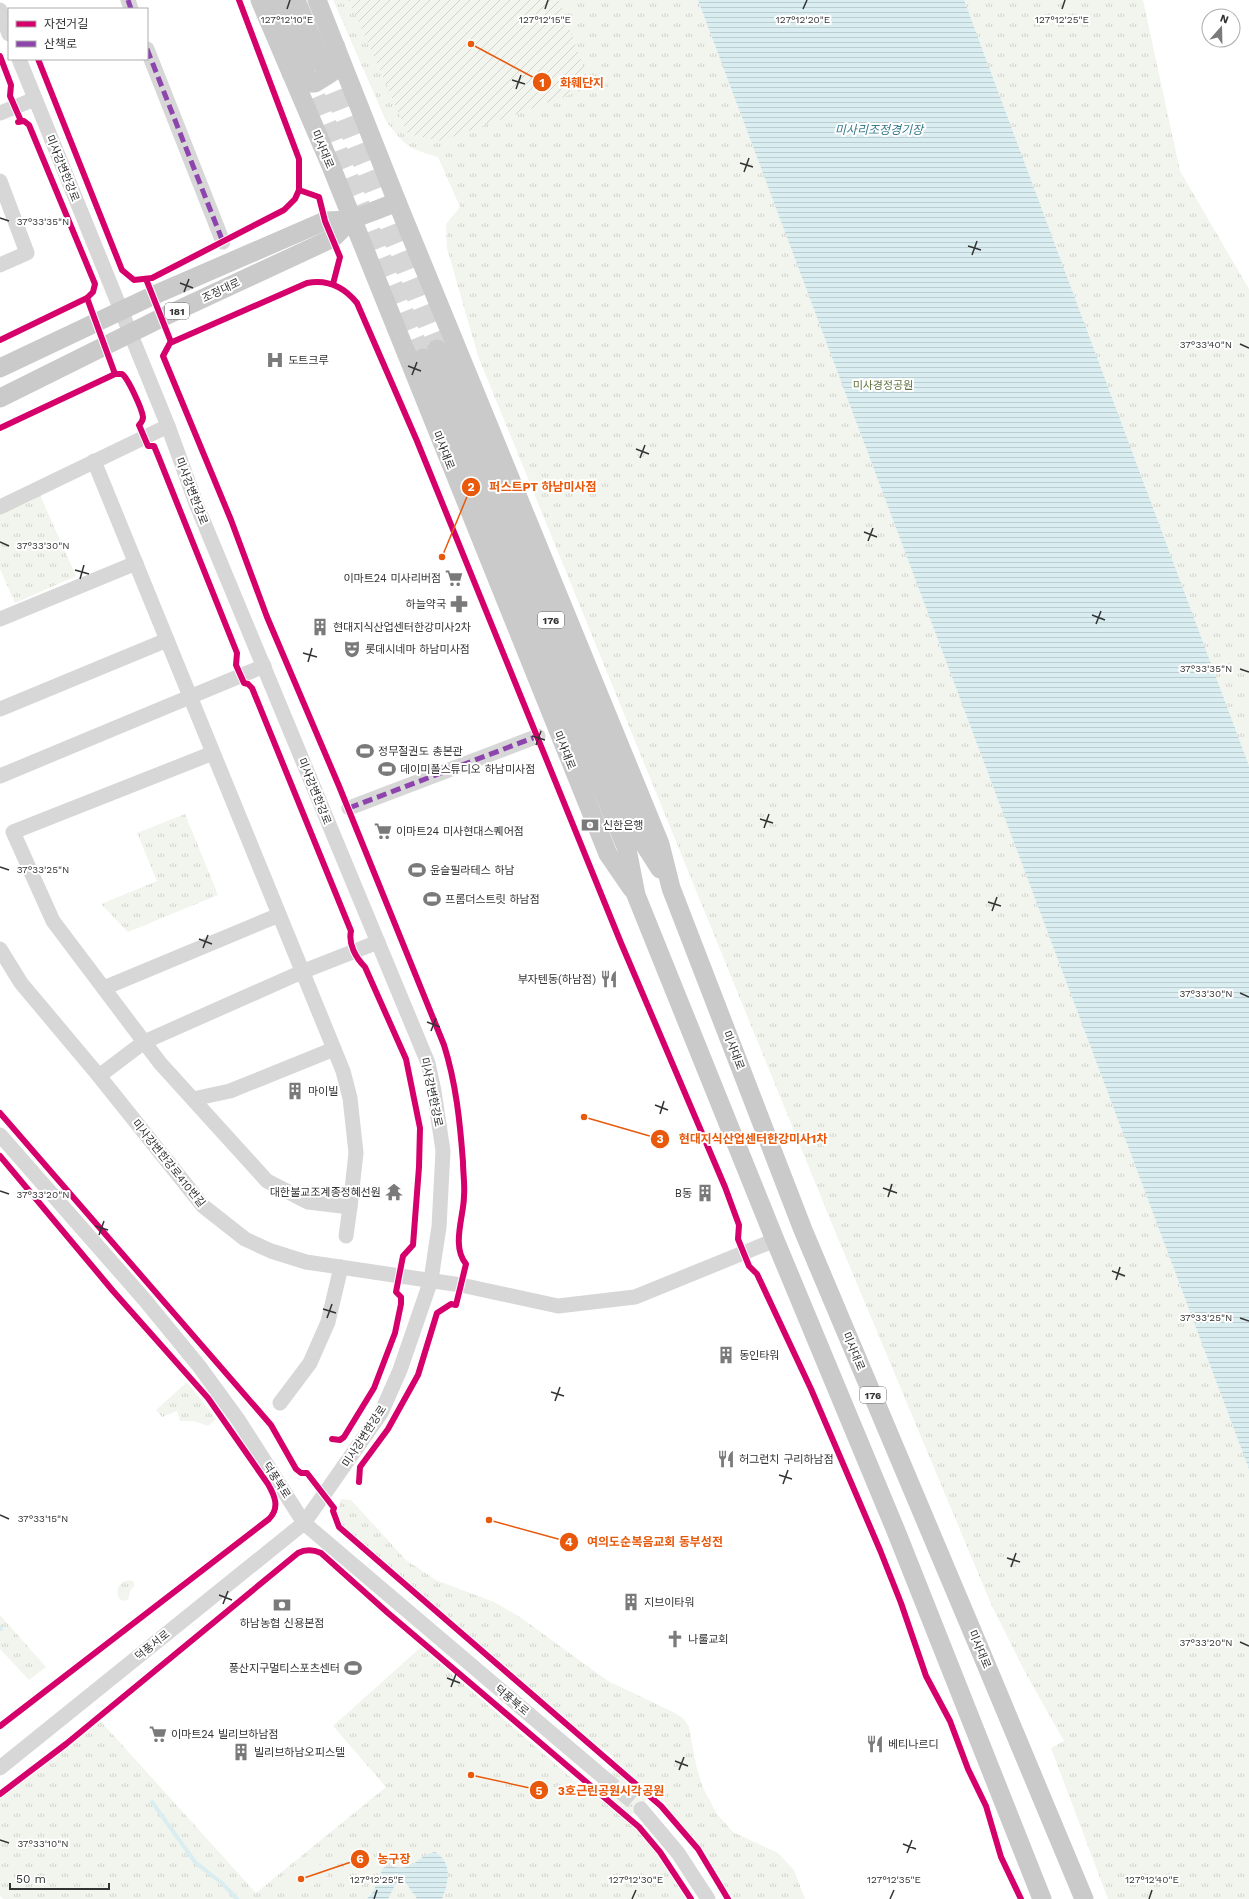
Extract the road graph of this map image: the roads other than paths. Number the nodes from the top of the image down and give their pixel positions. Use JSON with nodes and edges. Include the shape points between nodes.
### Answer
{"nodes":[{"id":1,"x":260,"y":0,"type":"edge"},
{"id":2,"x":277,"y":0,"type":"edge"},
{"id":3,"x":296,"y":0,"type":"edge"},
{"id":4,"x":317,"y":0,"type":"edge"},
{"id":5,"x":0,"y":10,"type":"edge"},
{"id":6,"x":8,"y":31,"type":"edge"},
{"id":7,"x":336,"y":46,"type":"junction"},
{"id":8,"x":148,"y":52,"type":"edge"},
{"id":9,"x":19,"y":60,"type":"edge"},
{"id":10,"x":323,"y":65,"type":"tunnel mouth"},
{"id":11,"x":298,"y":72,"type":"junction"},
{"id":12,"x":35,"y":98,"type":"junction"},
{"id":13,"x":0,"y":113,"type":"edge"},
{"id":14,"x":0,"y":181,"type":"edge"},
{"id":15,"x":397,"y":202,"type":"junction"},
{"id":16,"x":351,"y":220,"type":"junction"},
{"id":17,"x":223,"y":242,"type":"dead end"},
{"id":18,"x":0,"y":265,"type":"edge"},
{"id":19,"x":120,"y":311,"type":"junction"},
{"id":20,"x":130,"y":334,"type":"junction"},
{"id":21,"x":0,"y":368,"type":"edge"},
{"id":22,"x":0,"y":398,"type":"edge"},
{"id":23,"x":168,"y":426,"type":"junction"},
{"id":24,"x":94,"y":461,"type":"junction"},
{"id":25,"x":0,"y":507,"type":"edge"},
{"id":26,"x":136,"y":563,"type":"junction"},
{"id":27,"x":0,"y":620,"type":"edge"},
{"id":28,"x":167,"y":640,"type":"junction"},
{"id":29,"x":264,"y":666,"type":"junction"},
{"id":30,"x":190,"y":697,"type":"junction"},
{"id":31,"x":0,"y":709,"type":"edge"},
{"id":32,"x":538,"y":736,"type":"dead end"},
{"id":33,"x":213,"y":753,"type":"junction"},
{"id":34,"x":0,"y":776,"type":"edge"},
{"id":35,"x":348,"y":808,"type":"dead end"},
{"id":36,"x":6,"y":834,"type":"edge"},
{"id":37,"x":671,"y":888,"type":"junction"},
{"id":38,"x":636,"y":895,"type":"junction"},
{"id":39,"x":279,"y":915,"type":"junction"},
{"id":40,"x":378,"y":942,"type":"junction"},
{"id":41,"x":2,"y":959,"type":"edge"},
{"id":42,"x":304,"y":971,"type":"junction"},
{"id":43,"x":104,"y":988,"type":"junction"},
{"id":44,"x":144,"y":1042,"type":"junction"},
{"id":45,"x":334,"y":1049,"type":"junction"},
{"id":46,"x":99,"y":1076,"type":"junction"},
{"id":47,"x":193,"y":1099,"type":"junction"},
{"id":48,"x":0,"y":1135,"type":"edge"},
{"id":49,"x":350,"y":1207,"type":"junction"},
{"id":50,"x":346,"y":1236,"type":"dead end"},
{"id":51,"x":775,"y":1240,"type":"junction"},
{"id":52,"x":341,"y":1267,"type":"junction"},
{"id":53,"x":431,"y":1280,"type":"junction"},
{"id":54,"x":280,"y":1403,"type":"dead end"},
{"id":55,"x":304,"y":1523,"type":"junction"},
{"id":56,"x":0,"y":1768,"type":"edge"},
{"id":57,"x":603,"y":1777,"type":"tunnel mouth"},
{"id":58,"x":641,"y":1809,"type":"tunnel mouth"},
{"id":59,"x":708,"y":1899,"type":"edge"},
{"id":60,"x":1042,"y":1899,"type":"edge"},
{"id":61,"x":1084,"y":1899,"type":"edge"}],
"edges":[{"from":1,"to":11,"type":"main road","name":"미사대로"},
{"from":2,"to":11,"type":"main road","name":"미사대로"},
{"from":3,"to":10,"type":"main road"},
{"from":4,"to":7,"type":"main road","name":"미사대로"},
{"from":5,"to":6,"type":"street"},
{"from":7,"to":11,"type":"main road","via":[[336,63],[331,73],[321,80],[306,83]]},
{"from":7,"to":15,"type":"main road","name":"미사대로"},
{"from":8,"to":17,"type":"street"},
{"from":9,"to":12,"type":"street","name":"미사강변한강로"},
{"from":11,"to":16,"type":"main road","name":"미사대로"},
{"from":12,"to":13,"type":"street"},
{"from":12,"to":19,"type":"street","name":"미사강변한강로"},
{"from":14,"to":18,"type":"street","via":[[27,253]]},
{"from":15,"to":16,"type":"main road","name":"조정대로","number":"181"},
{"from":15,"to":37,"type":"main road","name":"미사대로","via":[[660,844]]},
{"from":16,"to":19,"type":"main road","name":"조정대로","number":"181","via":[[326,221]]},
{"from":16,"to":20,"type":"main road","name":"조정대로","number":"181","via":[[333,238]]},
{"from":16,"to":38,"type":"main road","name":"미사대로","via":[[608,854]]},
{"from":19,"to":20,"type":"street","name":"미사강변한강로"},
{"from":19,"to":21,"type":"main road","name":"조정대로","number":"181"},
{"from":20,"to":22,"type":"main road","name":"조정대로","number":"181"},
{"from":20,"to":23,"type":"street","name":"미사강변한강로"},
{"from":23,"to":24,"type":"street"},
{"from":23,"to":29,"type":"street","name":"미사강변한강로","via":[[190,489]]},
{"from":24,"to":25,"type":"street"},
{"from":24,"to":26,"type":"street"},
{"from":26,"to":27,"type":"street"},
{"from":26,"to":28,"type":"street"},
{"from":28,"to":30,"type":"street"},
{"from":28,"to":31,"type":"street"},
{"from":29,"to":30,"type":"street"},
{"from":29,"to":40,"type":"street","name":"미사강변한강로"},
{"from":30,"to":33,"type":"street"},
{"from":30,"to":34,"type":"street"},
{"from":32,"to":35,"type":"street"},
{"from":33,"to":36,"type":"street"},
{"from":33,"to":39,"type":"street"},
{"from":36,"to":43,"type":"street","via":[[53,921]]},
{"from":37,"to":38,"type":"main road","name":"미사대로","number":"176","via":[[644,844],[430,354],[627,849]]},
{"from":37,"to":61,"type":"main road","name":"미사대로","number":"176","via":[[803,1230]]},
{"from":38,"to":51,"type":"main road","name":"미사대로","number":"176"},
{"from":39,"to":42,"type":"street"},
{"from":39,"to":43,"type":"street"},
{"from":40,"to":42,"type":"street"},
{"from":40,"to":53,"type":"street","name":"미사강변한강로","via":[[428,1063],[441,1130],[443,1150],[438,1227]]},
{"from":41,"to":46,"type":"street","name":"미사강변한강로410번길"},
{"from":42,"to":44,"type":"street"},
{"from":42,"to":45,"type":"street"},
{"from":43,"to":44,"type":"street"},
{"from":44,"to":46,"type":"street"},
{"from":44,"to":47,"type":"street"},
{"from":45,"to":47,"type":"street","via":[[230,1091]]},
{"from":45,"to":49,"type":"street","via":[[350,1098],[356,1153]]},
{"from":46,"to":52,"type":"street","name":"미사강변한강로410번길","via":[[203,1206],[223,1223],[246,1239],[271,1251],[306,1262]]},
{"from":47,"to":49,"type":"street","via":[[267,1181],[308,1202]]},
{"from":48,"to":55,"type":"street","name":"덕풍북로","via":[[144,1299],[199,1366],[239,1421]]},
{"from":49,"to":50,"type":"street"},
{"from":51,"to":53,"type":"street","name":"미사강변한강로410번길","via":[[635,1297],[558,1306]]},
{"from":51,"to":60,"type":"main road","name":"미사대로","number":"176","via":[[896,1531]]},
{"from":52,"to":53,"type":"street","name":"미사강변한강로410번길"},
{"from":52,"to":54,"type":"street","via":[[328,1322],[310,1363]]},
{"from":53,"to":55,"type":"street","name":"미사강변한강로","via":[[400,1370],[381,1413]]},
{"from":55,"to":56,"type":"street","name":"덕풍서로"},
{"from":55,"to":57,"type":"street","name":"덕풍북로"},
{"from":58,"to":59,"type":"street","via":[[678,1853]]}]}
